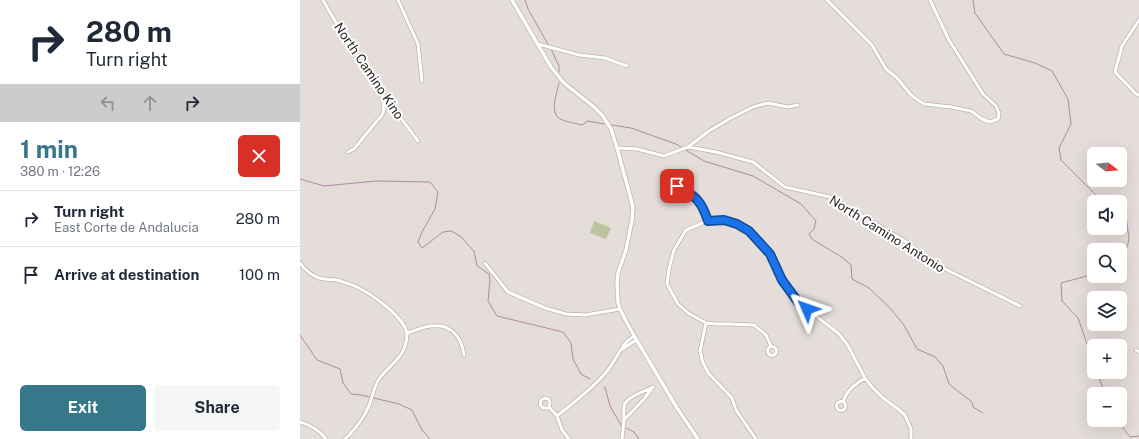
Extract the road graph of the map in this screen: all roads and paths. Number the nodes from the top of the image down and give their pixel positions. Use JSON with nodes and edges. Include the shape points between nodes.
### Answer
{"nodes":[{"id":1,"x":323,"y":0,"type":"edge"},
{"id":2,"x":398,"y":0,"type":"edge"},
{"id":3,"x":512,"y":0,"type":"edge"},
{"id":4,"x":827,"y":0,"type":"edge"},
{"id":5,"x":930,"y":0,"type":"edge"},
{"id":6,"x":1139,"y":20,"type":"edge"},
{"id":7,"x":538,"y":44,"type":"junction"},
{"id":8,"x":628,"y":66,"type":"dead end"},
{"id":9,"x":422,"y":81,"type":"dead end"},
{"id":10,"x":382,"y":93,"type":"junction"},
{"id":11,"x":1139,"y":95,"type":"edge"},
{"id":12,"x":798,"y":105,"type":"dead end"},
{"id":13,"x":418,"y":141,"type":"dead end"},
{"id":14,"x":688,"y":147,"type":"junction"},
{"id":15,"x":617,"y":148,"type":"junction"},
{"id":16,"x":348,"y":152,"type":"dead end"},
{"id":17,"x":677,"y":188,"type":"dead end"},
{"id":18,"x":708,"y":221,"type":"junction"},
{"id":19,"x":485,"y":263,"type":"dead end"},
{"id":20,"x":300,"y":264,"type":"edge"},
{"id":21,"x":1020,"y":306,"type":"dead end"},
{"id":22,"x":620,"y":309,"type":"junction"},
{"id":23,"x":706,"y":323,"type":"junction"},
{"id":24,"x":407,"y":333,"type":"junction"},
{"id":25,"x":634,"y":336,"type":"junction"},
{"id":26,"x":636,"y":340,"type":"junction"},
{"id":27,"x":771,"y":346,"type":"dead end"},
{"id":28,"x":621,"y":350,"type":"junction"},
{"id":29,"x":464,"y":355,"type":"dead end"},
{"id":30,"x":865,"y":378,"type":"junction"},
{"id":31,"x":661,"y":382,"type":"junction"},
{"id":32,"x":654,"y":387,"type":"junction"},
{"id":33,"x":843,"y":402,"type":"dead end"},
{"id":34,"x":549,"y":407,"type":"dead end"},
{"id":35,"x":557,"y":416,"type":"junction"},
{"id":36,"x":624,"y":420,"type":"junction"},
{"id":37,"x":300,"y":422,"type":"edge"},
{"id":38,"x":326,"y":439,"type":"edge"},
{"id":39,"x":345,"y":439,"type":"edge"},
{"id":40,"x":569,"y":439,"type":"edge"},
{"id":41,"x":622,"y":439,"type":"edge"},
{"id":42,"x":698,"y":439,"type":"edge"},
{"id":43,"x":756,"y":439,"type":"edge"},
{"id":44,"x":911,"y":439,"type":"edge"}],
"edges":[{"from":1,"to":10,"type":"street","name":"North Camino Kino"},
{"from":2,"to":9,"type":"street","via":[[418,44]]},
{"from":3,"to":7,"type":"street"},
{"from":4,"to":5,"type":"street","via":[[872,45],[886,69],[912,96],[924,104],[971,111],[990,122],[998,119],[996,106],[984,94],[949,40]]},
{"from":6,"to":11,"type":"street","via":[[1122,46],[1115,72]]},
{"from":7,"to":8,"type":"street","via":[[579,55],[605,58]]},
{"from":7,"to":15,"type":"street","via":[[557,76],[602,115],[611,129]]},
{"from":10,"to":13,"type":"street","name":"North Camino Kino"},
{"from":10,"to":16,"type":"street","via":[[382,115],[354,149]]},
{"from":12,"to":14,"type":"street","via":[[788,107],[768,103],[753,107],[709,131]]},
{"from":14,"to":15,"type":"street","via":[[664,156],[637,149]]},
{"from":14,"to":21,"type":"street","name":"North Camino Antonio","via":[[753,162],[785,187],[830,197],[900,238],[941,267]]},
{"from":15,"to":22,"type":"street","via":[[633,207],[626,250],[618,273]]},
{"from":17,"to":18,"type":"street","via":[[696,198]]},
{"from":18,"to":23,"type":"street","via":[[686,230],[674,250],[667,284],[682,309]]},
{"from":18,"to":30,"type":"street","via":[[724,220],[749,231],[770,254],[782,280],[798,302],[840,335]]},
{"from":19,"to":22,"type":"street","via":[[508,292],[545,308],[566,314],[585,315]]},
{"from":20,"to":24,"type":"street","via":[[307,272],[319,278],[338,280],[368,293],[394,314]]},
{"from":22,"to":25,"type":"street"},
{"from":23,"to":27,"type":"street","via":[[754,325],[766,335]]},
{"from":23,"to":43,"type":"street","via":[[700,351],[703,363],[709,374],[732,398],[739,414]]},
{"from":24,"to":29,"type":"street","via":[[429,327],[446,328],[460,340]]},
{"from":24,"to":39,"type":"street","via":[[404,351],[381,376],[367,411]]},
{"from":25,"to":26,"type":"street"},
{"from":25,"to":28,"type":"street"},
{"from":26,"to":28,"type":"street"},
{"from":26,"to":31,"type":"street"},
{"from":28,"to":35,"type":"street","via":[[594,385]]},
{"from":30,"to":33,"type":"street","via":[[846,393]]},
{"from":30,"to":44,"type":"street","via":[[883,398],[905,415],[911,429]]},
{"from":31,"to":32,"type":"street"},
{"from":31,"to":42,"type":"street"},
{"from":32,"to":36,"type":"street"},
{"from":32,"to":36,"type":"street","via":[[626,402],[623,410]]},
{"from":34,"to":35,"type":"street"},
{"from":35,"to":40,"type":"street","via":[[562,430]]},
{"from":36,"to":41,"type":"street"},
{"from":37,"to":38,"type":"street","via":[[309,424]]}]}
